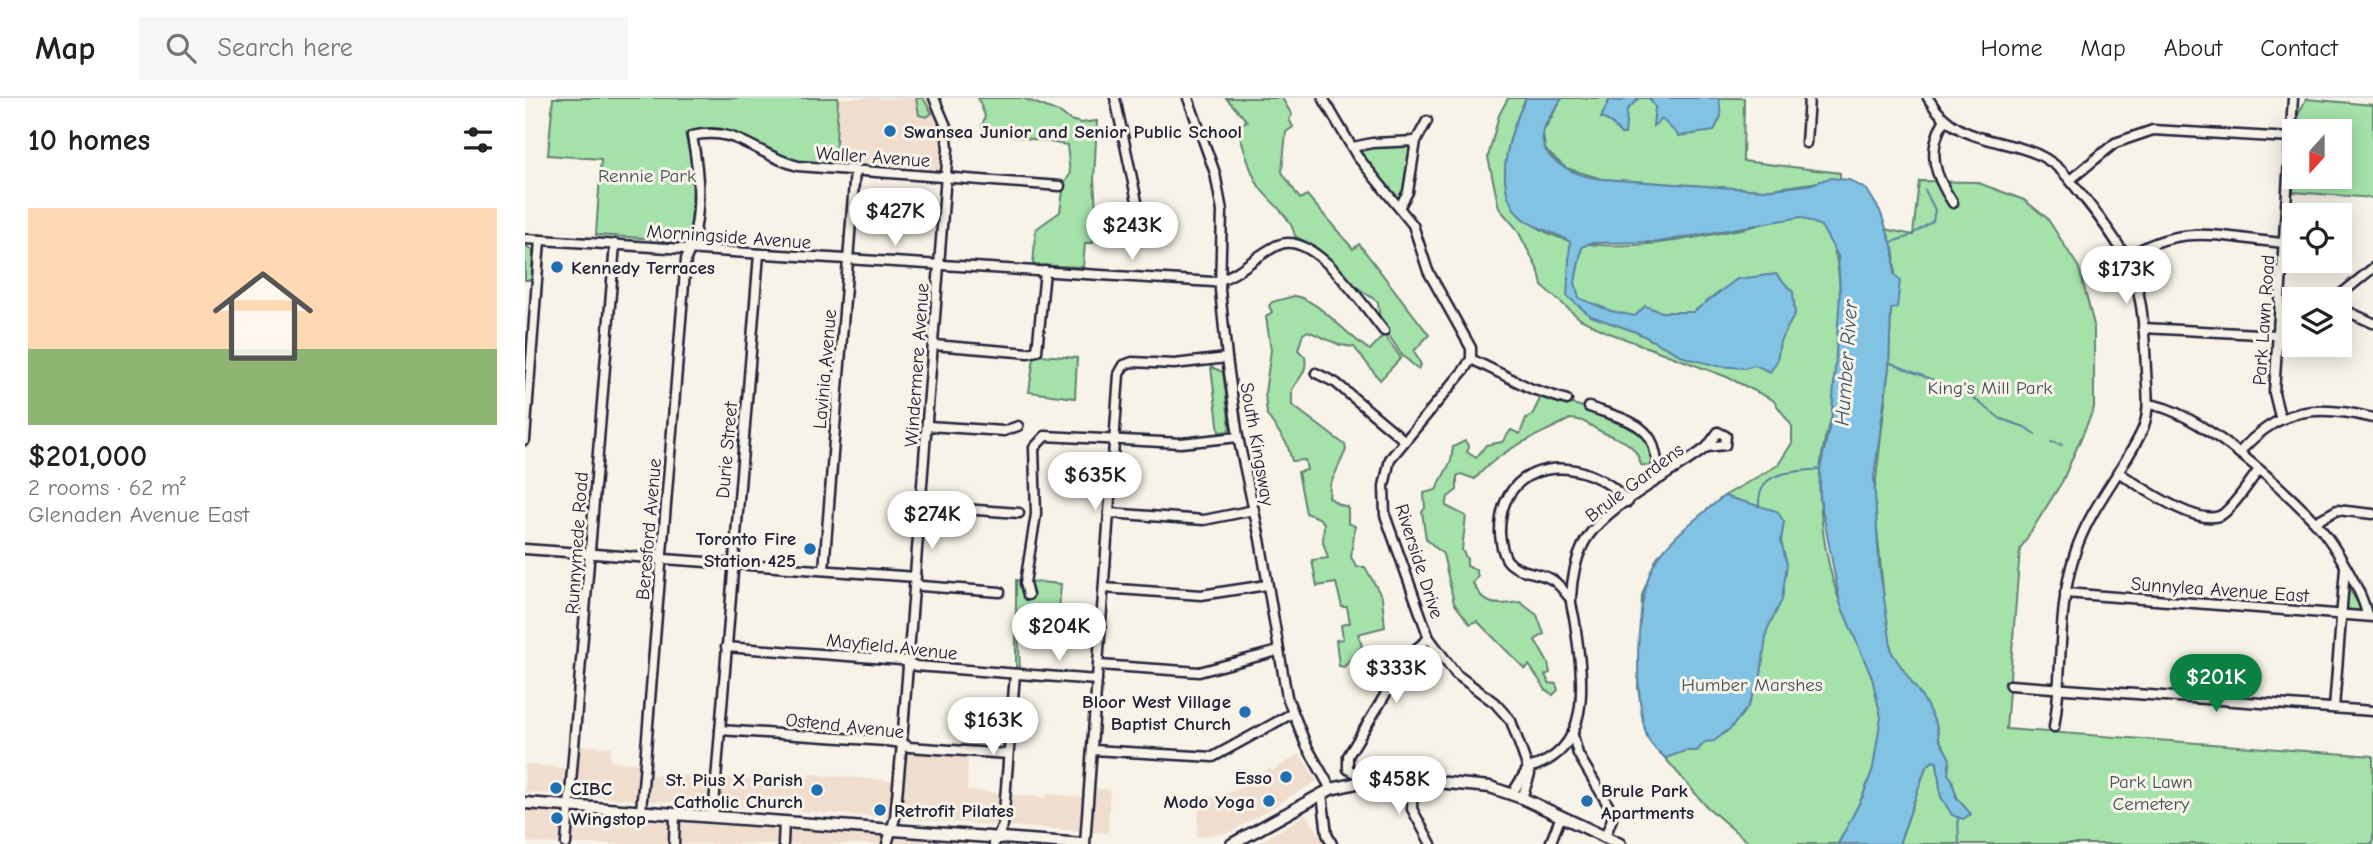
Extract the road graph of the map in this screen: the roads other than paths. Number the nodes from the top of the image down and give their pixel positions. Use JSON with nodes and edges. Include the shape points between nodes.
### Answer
{"nodes":[{"id":1,"x":934,"y":98,"type":"edge"},
{"id":2,"x":1115,"y":98,"type":"edge"},
{"id":3,"x":1188,"y":98,"type":"edge"},
{"id":4,"x":1323,"y":98,"type":"edge"},
{"id":5,"x":1809,"y":98,"type":"edge"},
{"id":6,"x":1928,"y":98,"type":"edge"},
{"id":7,"x":2293,"y":98,"type":"edge"},
{"id":8,"x":2292,"y":119,"type":"edge"},
{"id":9,"x":1427,"y":121,"type":"dead end"},
{"id":10,"x":1944,"y":121,"type":"junction"},
{"id":11,"x":692,"y":136,"type":"joint"},
{"id":12,"x":2282,"y":138,"type":"edge"},
{"id":13,"x":1416,"y":141,"type":"junction"},
{"id":14,"x":1805,"y":143,"type":"dead end"},
{"id":15,"x":1353,"y":147,"type":"junction"},
{"id":16,"x":855,"y":170,"type":"junction"},
{"id":17,"x":946,"y":177,"type":"junction"},
{"id":18,"x":2070,"y":180,"type":"junction"},
{"id":19,"x":1060,"y":186,"type":"dead end"},
{"id":20,"x":1953,"y":203,"type":"dead end"},
{"id":21,"x":1400,"y":206,"type":"junction"},
{"id":22,"x":1137,"y":220,"type":"dead end"},
{"id":23,"x":525,"y":239,"type":"edge"},
{"id":24,"x":540,"y":240,"type":"junction"},
{"id":25,"x":2282,"y":243,"type":"edge"},
{"id":26,"x":615,"y":244,"type":"junction"},
{"id":27,"x":690,"y":250,"type":"junction"},
{"id":28,"x":759,"y":254,"type":"junction"},
{"id":29,"x":2126,"y":258,"type":"junction"},
{"id":30,"x":848,"y":260,"type":"junction"},
{"id":31,"x":939,"y":266,"type":"junction"},
{"id":32,"x":2373,"y":268,"type":"edge"},
{"id":33,"x":1045,"y":271,"type":"junction"},
{"id":34,"x":2282,"y":273,"type":"edge"},
{"id":35,"x":1221,"y":280,"type":"junction"},
{"id":36,"x":2350,"y":287,"type":"edge"},
{"id":37,"x":2352,"y":313,"type":"edge"},
{"id":38,"x":2279,"y":323,"type":"junction"},
{"id":39,"x":2282,"y":323,"type":"edge"},
{"id":40,"x":2373,"y":323,"type":"edge"},
{"id":41,"x":2143,"y":328,"type":"junction"},
{"id":42,"x":1384,"y":331,"type":"dead end"},
{"id":43,"x":2278,"y":335,"type":"junction"},
{"id":44,"x":934,"y":345,"type":"junction"},
{"id":45,"x":1227,"y":358,"type":"junction"},
{"id":46,"x":1471,"y":359,"type":"junction"},
{"id":47,"x":1316,"y":373,"type":"dead end"},
{"id":48,"x":1567,"y":400,"type":"dead end"},
{"id":49,"x":2148,"y":404,"type":"junction"},
{"id":50,"x":1589,"y":407,"type":"dead end"},
{"id":51,"x":2280,"y":417,"type":"junction"},
{"id":52,"x":2373,"y":418,"type":"edge"},
{"id":53,"x":927,"y":425,"type":"junction"},
{"id":54,"x":1018,"y":426,"type":"dead end"},
{"id":55,"x":1238,"y":437,"type":"junction"},
{"id":56,"x":1115,"y":438,"type":"junction"},
{"id":57,"x":525,"y":440,"type":"edge"},
{"id":58,"x":1404,"y":440,"type":"junction"},
{"id":59,"x":1707,"y":447,"type":"dead end"},
{"id":60,"x":2239,"y":453,"type":"junction"},
{"id":61,"x":2118,"y":471,"type":"junction"},
{"id":62,"x":2259,"y":471,"type":"junction"},
{"id":63,"x":1661,"y":478,"type":"junction"},
{"id":64,"x":1628,"y":502,"type":"junction"},
{"id":65,"x":921,"y":506,"type":"junction"},
{"id":66,"x":1254,"y":510,"type":"junction"},
{"id":67,"x":1019,"y":513,"type":"dead end"},
{"id":68,"x":1109,"y":513,"type":"junction"},
{"id":69,"x":2373,"y":514,"type":"edge"},
{"id":70,"x":2315,"y":523,"type":"junction"},
{"id":71,"x":525,"y":549,"type":"edge"},
{"id":72,"x":590,"y":554,"type":"junction"},
{"id":73,"x":661,"y":558,"type":"junction"},
{"id":74,"x":732,"y":563,"type":"junction"},
{"id":75,"x":2344,"y":568,"type":"junction"},
{"id":76,"x":824,"y":570,"type":"junction"},
{"id":77,"x":1573,"y":575,"type":"junction"},
{"id":78,"x":916,"y":580,"type":"junction"},
{"id":79,"x":1555,"y":581,"type":"junction"},
{"id":80,"x":1267,"y":585,"type":"junction"},
{"id":81,"x":1104,"y":588,"type":"junction"},
{"id":82,"x":1000,"y":592,"type":"dead end"},
{"id":83,"x":2065,"y":593,"type":"junction"},
{"id":84,"x":1028,"y":595,"type":"dead end"},
{"id":85,"x":1570,"y":598,"type":"junction"},
{"id":86,"x":2341,"y":614,"type":"junction"},
{"id":87,"x":2370,"y":617,"type":"edge"},
{"id":88,"x":1429,"y":638,"type":"junction"},
{"id":89,"x":726,"y":647,"type":"junction"},
{"id":90,"x":1278,"y":651,"type":"junction"},
{"id":91,"x":909,"y":661,"type":"junction"},
{"id":92,"x":1099,"y":665,"type":"junction"},
{"id":93,"x":1014,"y":674,"type":"junction"},
{"id":94,"x":1097,"y":680,"type":"junction"},
{"id":95,"x":2010,"y":685,"type":"dead end"},
{"id":96,"x":2060,"y":688,"type":"junction"},
{"id":97,"x":2334,"y":708,"type":"junction"},
{"id":98,"x":2373,"y":711,"type":"edge"},
{"id":99,"x":1291,"y":714,"type":"junction"},
{"id":100,"x":2054,"y":727,"type":"dead end"},
{"id":101,"x":720,"y":730,"type":"junction"},
{"id":102,"x":1573,"y":735,"type":"junction"},
{"id":103,"x":902,"y":743,"type":"junction"},
{"id":104,"x":1093,"y":750,"type":"junction"},
{"id":105,"x":1559,"y":750,"type":"junction"},
{"id":106,"x":1008,"y":754,"type":"junction"},
{"id":107,"x":1578,"y":754,"type":"junction"},
{"id":108,"x":1528,"y":768,"type":"junction"},
{"id":109,"x":1413,"y":778,"type":"junction"},
{"id":110,"x":1366,"y":779,"type":"junction"},
{"id":111,"x":1326,"y":791,"type":"junction"},
{"id":112,"x":1517,"y":796,"type":"junction"},
{"id":113,"x":525,"y":803,"type":"edge"},
{"id":114,"x":570,"y":806,"type":"junction"},
{"id":115,"x":642,"y":811,"type":"junction"},
{"id":116,"x":675,"y":814,"type":"junction"},
{"id":117,"x":1561,"y":816,"type":"junction"},
{"id":118,"x":713,"y":817,"type":"junction"},
{"id":119,"x":784,"y":822,"type":"junction"},
{"id":120,"x":891,"y":829,"type":"junction"},
{"id":121,"x":1605,"y":837,"type":"junction"},
{"id":122,"x":995,"y":841,"type":"edge"},
{"id":123,"x":566,"y":844,"type":"edge"},
{"id":124,"x":674,"y":844,"type":"edge"},
{"id":125,"x":783,"y":844,"type":"edge"},
{"id":126,"x":887,"y":844,"type":"edge"},
{"id":127,"x":1085,"y":844,"type":"edge"},
{"id":128,"x":1232,"y":844,"type":"edge"},
{"id":129,"x":1332,"y":844,"type":"edge"},
{"id":130,"x":1431,"y":844,"type":"edge"},
{"id":131,"x":1550,"y":844,"type":"edge"},
{"id":132,"x":1620,"y":844,"type":"edge"}],
"edges":[{"from":1,"to":17,"type":"street","name":"Windermere Avenue","via":[[947,131]]},
{"from":2,"to":22,"type":"street"},
{"from":3,"to":35,"type":"street","name":"South Kingsway","via":[[1219,191],[1224,242]]},
{"from":4,"to":15,"type":"street"},
{"from":5,"to":14,"type":"street"},
{"from":6,"to":10,"type":"street"},
{"from":7,"to":8,"type":"street","name":"Park Lawn Road"},
{"from":9,"to":13,"type":"street"},
{"from":10,"to":18,"type":"street","via":[[1965,134],[2040,153]]},
{"from":10,"to":20,"type":"street","via":[[1934,166]]},
{"from":11,"to":16,"type":"street","name":"Waller Avenue","via":[[726,134],[779,161]]},
{"from":11,"to":27,"type":"street","name":"Beresford Avenue","via":[[698,184]]},
{"from":12,"to":18,"type":"street","via":[[2153,131],[2115,144]]},
{"from":13,"to":15,"type":"street"},
{"from":13,"to":21,"type":"street","via":[[1408,192]]},
{"from":15,"to":21,"type":"street","via":[[1374,179]]},
{"from":16,"to":17,"type":"street","name":"Waller Avenue"},
{"from":16,"to":30,"type":"street","name":"Lavinia Avenue"},
{"from":17,"to":19,"type":"street","name":"Waller Avenue"},
{"from":17,"to":31,"type":"street","name":"Windermere Avenue"},
{"from":18,"to":29,"type":"street"},
{"from":21,"to":46,"type":"street","via":[[1416,231],[1439,294],[1471,348]]},
{"from":23,"to":24,"type":"street","name":"Morningside Avenue"},
{"from":24,"to":26,"type":"street","name":"Morningside Avenue"},
{"from":24,"to":57,"type":"street"},
{"from":25,"to":29,"type":"street","via":[[2177,234]]},
{"from":26,"to":27,"type":"street","name":"Morningside Avenue"},
{"from":26,"to":72,"type":"street","name":"Runnymede Road"},
{"from":27,"to":28,"type":"street","name":"Morningside Avenue"},
{"from":27,"to":73,"type":"street","name":"Beresford Avenue"},
{"from":28,"to":30,"type":"street","name":"Morningside Avenue"},
{"from":28,"to":74,"type":"street","name":"Durie Street"},
{"from":29,"to":41,"type":"street","via":[[2139,295]]},
{"from":30,"to":31,"type":"street","name":"Morningside Avenue"},
{"from":30,"to":76,"type":"street","name":"Lavinia Avenue"},
{"from":31,"to":33,"type":"street","name":"Morningside Avenue"},
{"from":31,"to":44,"type":"street","name":"Windermere Avenue"},
{"from":32,"to":36,"type":"street"},
{"from":33,"to":35,"type":"street","name":"Morningside Avenue"},
{"from":33,"to":44,"type":"street","via":[[1038,351]]},
{"from":34,"to":38,"type":"street","name":"Park Lawn Road"},
{"from":35,"to":42,"type":"street","via":[[1276,246],[1298,244],[1316,254],[1368,306]]},
{"from":35,"to":45,"type":"street","name":"South Kingsway"},
{"from":37,"to":40,"type":"street"},
{"from":38,"to":39,"type":"street"},
{"from":38,"to":43,"type":"street","name":"Park Lawn Road"},
{"from":41,"to":43,"type":"street"},
{"from":41,"to":49,"type":"street"},
{"from":43,"to":51,"type":"street","name":"Park Lawn Road","via":[[2274,399]]},
{"from":44,"to":53,"type":"street","name":"Windermere Avenue"},
{"from":45,"to":55,"type":"street","name":"South Kingsway"},
{"from":45,"to":56,"type":"street","via":[[1124,365],[1119,374]]},
{"from":46,"to":48,"type":"street","via":[[1532,389]]},
{"from":46,"to":58,"type":"street","name":"Riverside Drive"},
{"from":47,"to":58,"type":"street","via":[[1336,383]]},
{"from":49,"to":60,"type":"street","via":[[2185,416]]},
{"from":49,"to":61,"type":"street","via":[[2141,432]]},
{"from":50,"to":63,"type":"street","via":[[1636,425],[1647,434]]},
{"from":51,"to":52,"type":"street","via":[[2318,410]]},
{"from":51,"to":60,"type":"street"},
{"from":53,"to":54,"type":"street","via":[[1004,431]]},
{"from":53,"to":65,"type":"street","name":"Windermere Avenue"},
{"from":55,"to":56,"type":"street","via":[[1181,443]]},
{"from":55,"to":66,"type":"street","name":"South Kingsway"},
{"from":56,"to":68,"type":"street"},
{"from":56,"to":84,"type":"street","via":[[1045,436],[1036,442],[1036,514],[1025,583]]},
{"from":58,"to":88,"type":"street","name":"Riverside Drive","via":[[1387,467],[1384,509]]},
{"from":59,"to":63,"type":"street","name":"Brule Gardens"},
{"from":60,"to":62,"type":"street"},
{"from":61,"to":62,"type":"street","via":[[2163,500],[2210,517],[2223,514]]},
{"from":61,"to":83,"type":"street","via":[[2081,536]]},
{"from":62,"to":70,"type":"street"},
{"from":63,"to":64,"type":"street","name":"Brule Gardens"},
{"from":64,"to":77,"type":"street","name":"Brule Gardens","via":[[1593,530]]},
{"from":64,"to":79,"type":"street","via":[[1604,479],[1574,468],[1545,470],[1516,488],[1500,521],[1505,555],[1515,566]]},
{"from":65,"to":67,"type":"street"},
{"from":65,"to":78,"type":"street","name":"Windermere Avenue"},
{"from":66,"to":68,"type":"street","via":[[1204,520]]},
{"from":66,"to":80,"type":"street","name":"South Kingsway"},
{"from":68,"to":81,"type":"street"},
{"from":69,"to":70,"type":"street","via":[[2337,510]]},
{"from":70,"to":75,"type":"street"},
{"from":71,"to":72,"type":"street"},
{"from":72,"to":73,"type":"street"},
{"from":72,"to":114,"type":"street","name":"Runnymede Road"},
{"from":73,"to":74,"type":"street"},
{"from":73,"to":115,"type":"street","name":"Beresford Avenue"},
{"from":74,"to":76,"type":"street"},
{"from":74,"to":89,"type":"street","name":"Durie Street"},
{"from":75,"to":86,"type":"street"},
{"from":75,"to":87,"type":"street"},
{"from":76,"to":78,"type":"street"},
{"from":77,"to":79,"type":"street"},
{"from":77,"to":85,"type":"street","name":"Brule Gardens"},
{"from":78,"to":82,"type":"street","via":[[921,586]]},
{"from":78,"to":91,"type":"street","name":"Windermere Avenue"},
{"from":79,"to":85,"type":"street"},
{"from":80,"to":81,"type":"street","via":[[1201,595]]},
{"from":80,"to":90,"type":"street","name":"South Kingsway"},
{"from":81,"to":92,"type":"street"},
{"from":83,"to":86,"type":"street","name":"Sunnylea Avenue East"},
{"from":83,"to":96,"type":"street"},
{"from":85,"to":102,"type":"street","name":"Brule Gardens","via":[[1582,686]]},
{"from":86,"to":87,"type":"street","name":"Sunnylea Avenue East"},
{"from":86,"to":97,"type":"street"},
{"from":88,"to":108,"type":"street","name":"Riverside Drive","via":[[1456,674],[1504,711]]},
{"from":88,"to":110,"type":"street","via":[[1410,654],[1347,756],[1348,769]]},
{"from":89,"to":91,"type":"street","name":"Mayfield Avenue"},
{"from":89,"to":101,"type":"street","name":"Durie Street"},
{"from":90,"to":92,"type":"street","via":[[1199,672]]},
{"from":90,"to":99,"type":"street","name":"South Kingsway"},
{"from":91,"to":93,"type":"street","name":"Mayfield Avenue","via":[[916,666]]},
{"from":91,"to":103,"type":"street","name":"Windermere Avenue"},
{"from":92,"to":94,"type":"street"},
{"from":93,"to":94,"type":"street","name":"Mayfield Avenue"},
{"from":93,"to":106,"type":"street"},
{"from":94,"to":104,"type":"street"},
{"from":95,"to":96,"type":"street"},
{"from":96,"to":97,"type":"street"},
{"from":96,"to":100,"type":"street"},
{"from":97,"to":98,"type":"street"},
{"from":99,"to":104,"type":"street","via":[[1213,757]]},
{"from":99,"to":111,"type":"street","name":"South Kingsway"},
{"from":101,"to":103,"type":"street","name":"Ostend Avenue"},
{"from":101,"to":118,"type":"street","name":"Durie Street"},
{"from":102,"to":105,"type":"street","name":"Brule Gardens"},
{"from":102,"to":107,"type":"street"},
{"from":103,"to":106,"type":"street","name":"Ostend Avenue"},
{"from":103,"to":120,"type":"street","name":"Windermere Avenue"},
{"from":104,"to":127,"type":"street"},
{"from":105,"to":107,"type":"street"},
{"from":105,"to":108,"type":"street","name":"Brule Gardens"},
{"from":106,"to":122,"type":"street","via":[[1003,825]]},
{"from":107,"to":121,"type":"street","via":[[1611,810]]},
{"from":108,"to":112,"type":"street","name":"Riverside Drive","via":[[1530,774]]},
{"from":109,"to":110,"type":"main road"},
{"from":109,"to":112,"type":"main road","via":[[1465,783]]},
{"from":109,"to":130,"type":"street","via":[[1412,809]]},
{"from":110,"to":111,"type":"main road"},
{"from":111,"to":128,"type":"main road"},
{"from":111,"to":129,"type":"street","via":[[1327,834]]},
{"from":112,"to":117,"type":"main road"},
{"from":113,"to":114,"type":"main road"},
{"from":114,"to":115,"type":"main road"},
{"from":114,"to":123,"type":"street","name":"Runnymede Road"},
{"from":115,"to":116,"type":"main road"},
{"from":116,"to":118,"type":"main road"},
{"from":116,"to":124,"type":"street"},
{"from":117,"to":121,"type":"main road"},
{"from":117,"to":131,"type":"street"},
{"from":118,"to":119,"type":"main road"},
{"from":119,"to":120,"type":"main road"},
{"from":119,"to":125,"type":"street"},
{"from":120,"to":122,"type":"main road"},
{"from":120,"to":126,"type":"street","name":"Windermere Avenue"},
{"from":121,"to":132,"type":"main road"},
{"from":122,"to":127,"type":"main road"}]}
